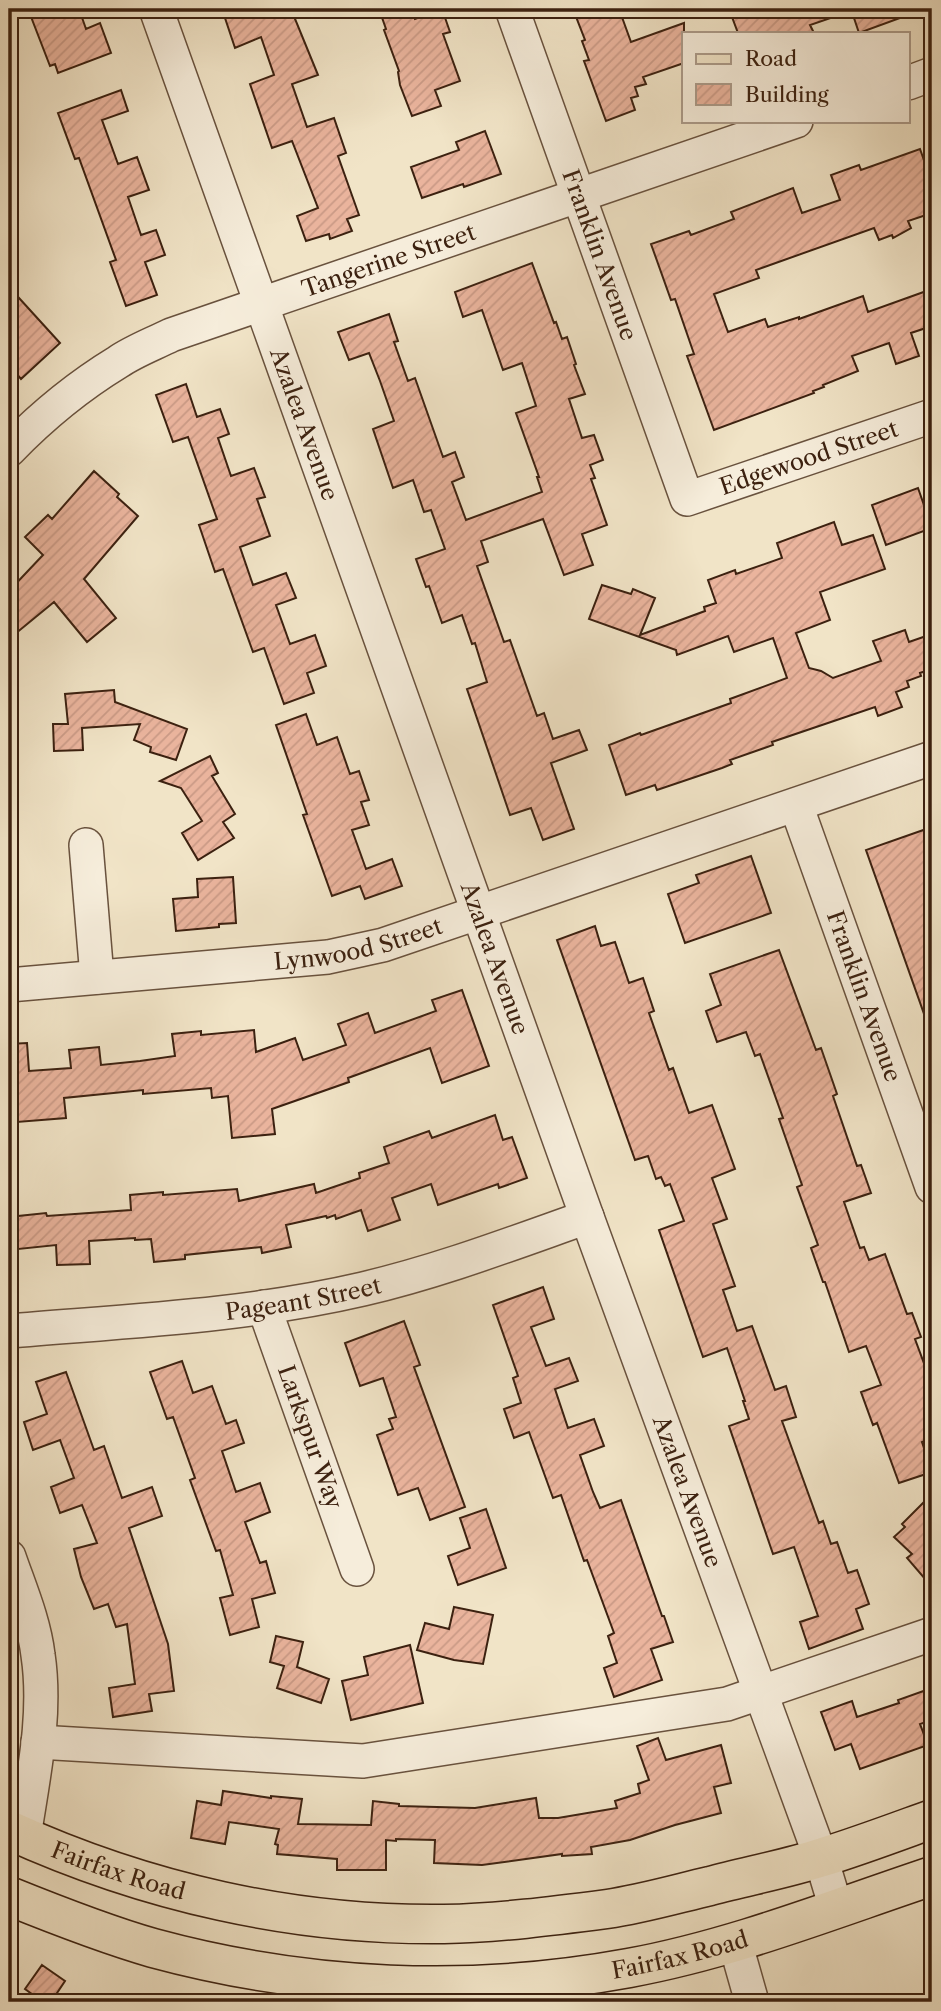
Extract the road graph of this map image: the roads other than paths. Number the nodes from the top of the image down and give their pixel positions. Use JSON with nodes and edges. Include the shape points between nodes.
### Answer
{"nodes":[{"id":1,"x":156,"y":9,"type":"edge"},
{"id":2,"x":512,"y":9,"type":"edge"},
{"id":3,"x":932,"y":74,"type":"edge"},
{"id":4,"x":909,"y":83,"type":"edge"},
{"id":5,"x":793,"y":122,"type":"edge"},
{"id":6,"x":578,"y":195,"type":"junction"},
{"id":7,"x":261,"y":303,"type":"junction"},
{"id":8,"x":932,"y":415,"type":"edge"},
{"id":9,"x":9,"y":450,"type":"edge"},
{"id":10,"x":687,"y":499,"type":"joint"},
{"id":11,"x":932,"y":758,"type":"edge"},
{"id":12,"x":796,"y":805,"type":"junction"},
{"id":13,"x":86,"y":845,"type":"dead end"},
{"id":14,"x":478,"y":913,"type":"junction"},
{"id":15,"x":97,"y":977,"type":"junction"},
{"id":16,"x":9,"y":985,"type":"edge"},
{"id":17,"x":918,"y":1105,"type":"edge"},
{"id":18,"x":932,"y":1187,"type":"edge"},
{"id":19,"x":587,"y":1217,"type":"junction"},
{"id":20,"x":264,"y":1307,"type":"junction"},
{"id":21,"x":9,"y":1331,"type":"edge"},
{"id":22,"x":9,"y":1557,"type":"edge"},
{"id":23,"x":357,"y":1569,"type":"dead end"},
{"id":24,"x":932,"y":1633,"type":"edge"},
{"id":25,"x":761,"y":1692,"type":"junction"},
{"id":26,"x":38,"y":1742,"type":"junction"},
{"id":27,"x":932,"y":1819,"type":"edge"},
{"id":28,"x":16,"y":1833,"type":"edge"},
{"id":29,"x":821,"y":1858,"type":"junction"},
{"id":30,"x":932,"y":1876,"type":"edge"},
{"id":31,"x":9,"y":1896,"type":"edge"},
{"id":32,"x":836,"y":1908,"type":"junction"},
{"id":33,"x":735,"y":1942,"type":"junction"},
{"id":34,"x":483,"y":1993,"type":"edge"},
{"id":35,"x":751,"y":2002,"type":"edge"}],
"edges":[{"from":1,"to":7,"type":"street","name":"Azalea Avenue"},
{"from":2,"to":6,"type":"street","name":"Franklin Avenue"},
{"from":3,"to":4,"type":"street"},
{"from":5,"to":6,"type":"street","name":"Tangerine Street"},
{"from":6,"to":7,"type":"street","name":"Tangerine Street"},
{"from":6,"to":10,"type":"street","name":"Franklin Avenue"},
{"from":7,"to":9,"type":"street","name":"Tangerine Street","via":[[171,335],[120,360],[75,390]]},
{"from":7,"to":14,"type":"street","name":"Azalea Avenue"},
{"from":8,"to":10,"type":"street","name":"Edgewood Street"},
{"from":11,"to":12,"type":"street","name":"Lynwood Street"},
{"from":12,"to":14,"type":"street","name":"Lynwood Street"},
{"from":12,"to":17,"type":"street","name":"Franklin Avenue"},
{"from":13,"to":15,"type":"street"},
{"from":14,"to":15,"type":"street","name":"Lynwood Street","via":[[383,945],[328,957]]},
{"from":14,"to":19,"type":"street","name":"Azalea Avenue"},
{"from":15,"to":16,"type":"street","name":"Lynwood Street"},
{"from":17,"to":18,"type":"street","name":"Franklin Avenue"},
{"from":19,"to":20,"type":"street","name":"Pageant Street","via":[[389,1282]]},
{"from":19,"to":25,"type":"street","name":"Azalea Avenue"},
{"from":20,"to":21,"type":"street","name":"Pageant Street"},
{"from":20,"to":23,"type":"street","name":"Larkspur Way"},
{"from":22,"to":26,"type":"street","via":[[38,1654],[42,1695]]},
{"from":24,"to":25,"type":"street"},
{"from":25,"to":26,"type":"street","via":[[727,1704],[363,1761]]},
{"from":25,"to":29,"type":"street","name":"Azalea Avenue"},
{"from":26,"to":28,"type":"street"},
{"from":27,"to":29,"type":"main road","name":"Fairfax Road"},
{"from":28,"to":29,"type":"main road","name":"Fairfax Road","via":[[161,1886],[296,1915],[365,1922],[444,1924],[608,1909]]},
{"from":29,"to":32,"type":"street","name":"Azalea Avenue"},
{"from":30,"to":32,"type":"main road","name":"Fairfax Road"},
{"from":31,"to":34,"type":"main road","name":"Fairfax Road","via":[[83,1925],[223,1965],[294,1977],[450,1986]]},
{"from":32,"to":33,"type":"main road","name":"Fairfax Road"},
{"from":33,"to":34,"type":"main road","name":"Fairfax Road","via":[[630,1968]]},
{"from":33,"to":35,"type":"street"}]}
